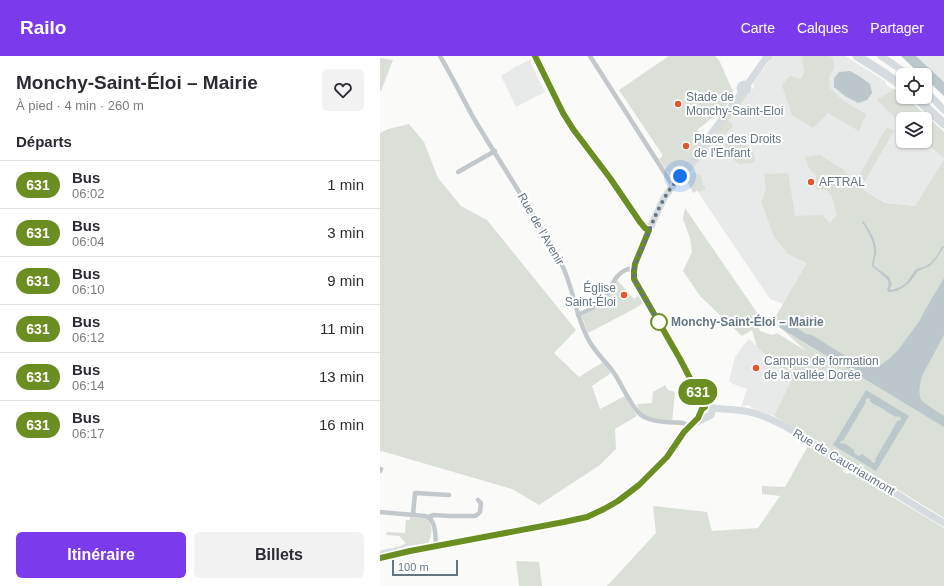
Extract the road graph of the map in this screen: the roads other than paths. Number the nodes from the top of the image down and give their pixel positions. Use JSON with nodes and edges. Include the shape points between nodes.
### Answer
{"nodes":[{"id":1,"x":535,"y":56,"type":"edge"},
{"id":2,"x":590,"y":56,"type":"edge"},
{"id":3,"x":768,"y":56,"type":"edge"},
{"id":4,"x":850,"y":56,"type":"edge"},
{"id":5,"x":857,"y":56,"type":"edge"},
{"id":6,"x":868,"y":56,"type":"edge"},
{"id":7,"x":881,"y":56,"type":"edge"},
{"id":8,"x":885,"y":56,"type":"edge"},
{"id":9,"x":442,"y":57,"type":"edge"},
{"id":10,"x":893,"y":64,"type":"junction"},
{"id":11,"x":899,"y":68,"type":"edge"},
{"id":12,"x":896,"y":74,"type":"edge"},
{"id":13,"x":891,"y":78,"type":"junction"},
{"id":14,"x":896,"y":82,"type":"edge"},
{"id":15,"x":932,"y":97,"type":"edge"},
{"id":16,"x":923,"y":104,"type":"edge"},
{"id":17,"x":932,"y":104,"type":"edge"},
{"id":18,"x":944,"y":110,"type":"edge"},
{"id":19,"x":944,"y":115,"type":"edge"},
{"id":20,"x":944,"y":124,"type":"edge"},
{"id":21,"x":495,"y":151,"type":"junction"},
{"id":22,"x":458,"y":172,"type":"dead end"},
{"id":23,"x":673,"y":186,"type":"junction"},
{"id":24,"x":649,"y":230,"type":"junction"},
{"id":25,"x":637,"y":260,"type":"junction"},
{"id":26,"x":625,"y":270,"type":"junction"},
{"id":27,"x":634,"y":271,"type":"junction"},
{"id":28,"x":578,"y":315,"type":"junction"},
{"id":29,"x":707,"y":412,"type":"junction"},
{"id":30,"x":691,"y":425,"type":"junction"},
{"id":31,"x":449,"y":494,"type":"dead end"},
{"id":32,"x":478,"y":500,"type":"dead end"},
{"id":33,"x":380,"y":512,"type":"edge"},
{"id":34,"x":413,"y":515,"type":"junction"},
{"id":35,"x":428,"y":517,"type":"junction"},
{"id":36,"x":944,"y":523,"type":"edge"},
{"id":37,"x":436,"y":546,"type":"junction"},
{"id":38,"x":380,"y":558,"type":"edge"}],
"edges":[{"from":1,"to":24,"type":"street","via":[[573,129],[640,222]]},
{"from":2,"to":23,"type":"street"},
{"from":3,"to":23,"type":"street","via":[[747,85],[740,86],[742,92]]},
{"from":4,"to":13,"type":"highway"},
{"from":5,"to":13,"type":"highway"},
{"from":6,"to":12,"type":"highway"},
{"from":7,"to":10,"type":"street"},
{"from":8,"to":10,"type":"street"},
{"from":9,"to":21,"type":"street","name":"Rue de l'Avenir","via":[[471,113]]},
{"from":10,"to":11,"type":"street"},
{"from":13,"to":14,"type":"highway"},
{"from":15,"to":18,"type":"street"},
{"from":16,"to":20,"type":"highway"},
{"from":17,"to":19,"type":"highway"},
{"from":21,"to":22,"type":"street"},
{"from":21,"to":28,"type":"street","name":"Rue de l'Avenir","via":[[562,265]]},
{"from":23,"to":24,"type":"street","via":[[664,198]]},
{"from":24,"to":25,"type":"street"},
{"from":25,"to":26,"type":"street"},
{"from":25,"to":27,"type":"street"},
{"from":26,"to":27,"type":"street"},
{"from":26,"to":28,"type":"street","via":[[615,279],[602,301]]},
{"from":27,"to":29,"type":"street","via":[[636,283]]},
{"from":28,"to":30,"type":"street","name":"Rue de l'Avenir","via":[[591,344],[613,371],[638,413],[651,420]]},
{"from":29,"to":30,"type":"street"},
{"from":29,"to":36,"type":"street","name":"Rue de Caucriaumont","via":[[715,408],[741,410],[761,415],[787,427]]},
{"from":30,"to":37,"type":"street","via":[[667,457],[644,480],[618,501],[597,513],[564,522]]},
{"from":31,"to":34,"type":"street","via":[[415,493]]},
{"from":32,"to":35,"type":"street","via":[[481,503],[476,516]]},
{"from":33,"to":34,"type":"street"},
{"from":34,"to":35,"type":"street"},
{"from":35,"to":37,"type":"street","via":[[434,525]]},
{"from":37,"to":38,"type":"street"}]}
